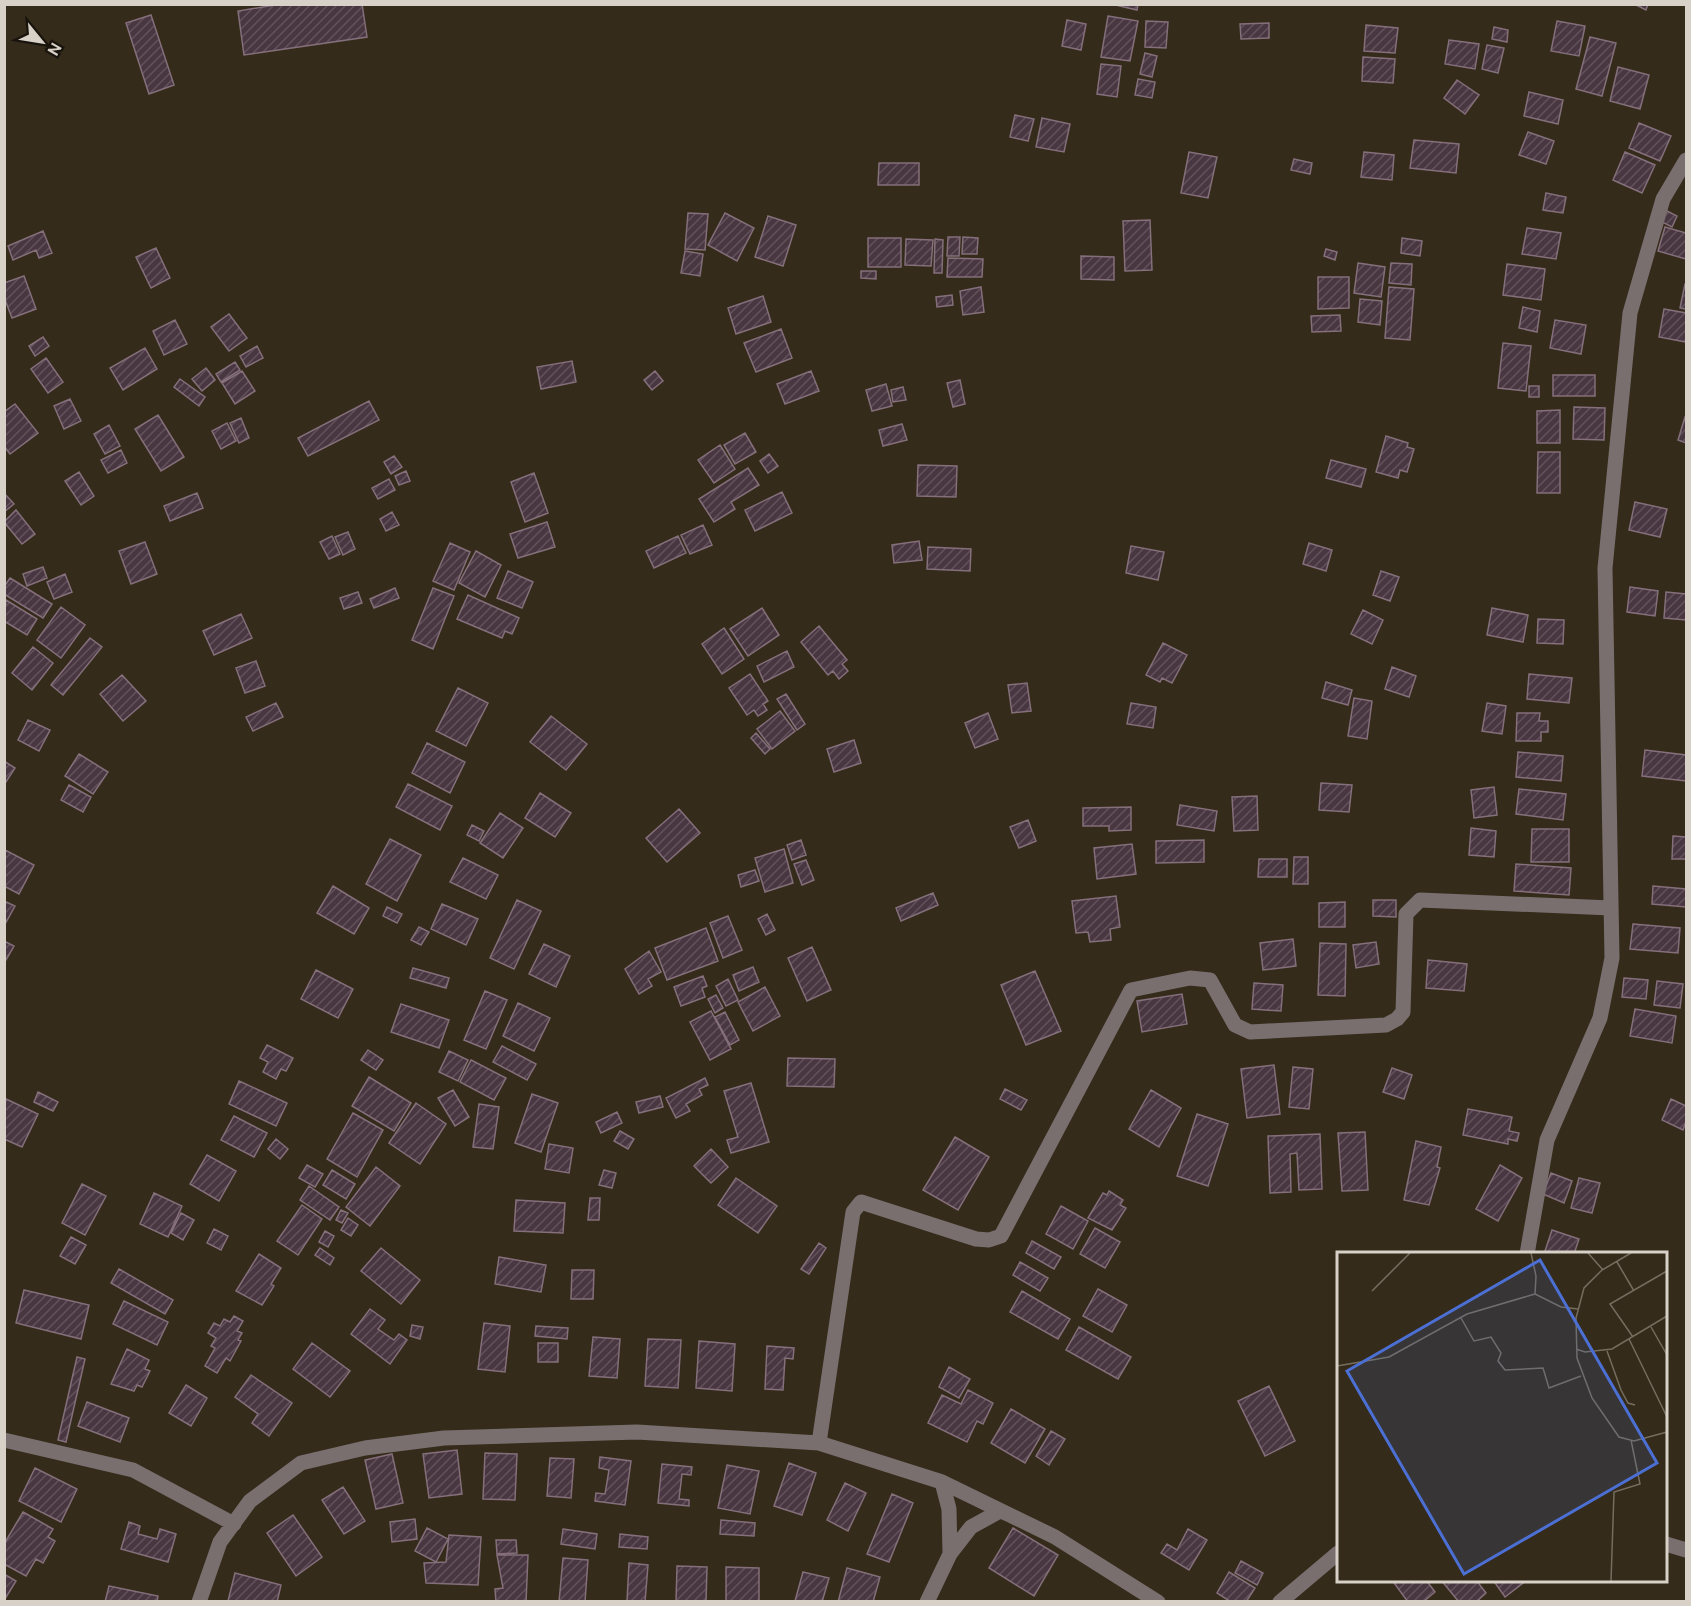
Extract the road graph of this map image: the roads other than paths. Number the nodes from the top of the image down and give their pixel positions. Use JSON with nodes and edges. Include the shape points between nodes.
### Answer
{"nodes":[{"id":1,"x":1686,"y":160,"type":"edge"},
{"id":2,"x":1611,"y":908,"type":"junction"},
{"id":3,"x":1527,"y":1252,"type":"edge"},
{"id":4,"x":4,"y":1440,"type":"edge"},
{"id":5,"x":819,"y":1443,"type":"junction"},
{"id":6,"x":942,"y":1482,"type":"junction"},
{"id":7,"x":1000,"y":1510,"type":"junction"},
{"id":8,"x":234,"y":1524,"type":"junction"},
{"id":9,"x":1667,"y":1545,"type":"edge"},
{"id":10,"x":1686,"y":1550,"type":"edge"},
{"id":11,"x":950,"y":1554,"type":"junction"},
{"id":12,"x":1337,"y":1554,"type":"edge"},
{"id":13,"x":199,"y":1602,"type":"edge"},
{"id":14,"x":927,"y":1602,"type":"edge"},
{"id":15,"x":1158,"y":1602,"type":"edge"},
{"id":16,"x":1280,"y":1602,"type":"edge"}],
"edges":[{"from":1,"to":2,"type":"street","via":[[1664,199],[1630,313],[1605,568]]},
{"from":2,"to":3,"type":"street","via":[[1612,958],[1600,1018],[1547,1140]]},
{"from":2,"to":5,"type":"street","via":[[1420,900],[1406,914],[1403,1012],[1386,1025],[1250,1032],[1235,1024],[1210,981],[1190,978],[1131,990],[1001,1236],[976,1239],[858,1204],[853,1212]]},
{"from":4,"to":8,"type":"street","via":[[133,1470]]},
{"from":5,"to":6,"type":"street"},
{"from":5,"to":8,"type":"street","via":[[637,1432],[444,1438],[365,1448],[301,1463],[250,1502]]},
{"from":6,"to":7,"type":"street"},
{"from":6,"to":11,"type":"street","via":[[949,1509]]},
{"from":7,"to":11,"type":"street","via":[[971,1527]]},
{"from":7,"to":15,"type":"street","via":[[1055,1537]]},
{"from":8,"to":13,"type":"street","via":[[220,1542]]},
{"from":9,"to":10,"type":"street"},
{"from":11,"to":14,"type":"street"},
{"from":12,"to":16,"type":"street"}]}
